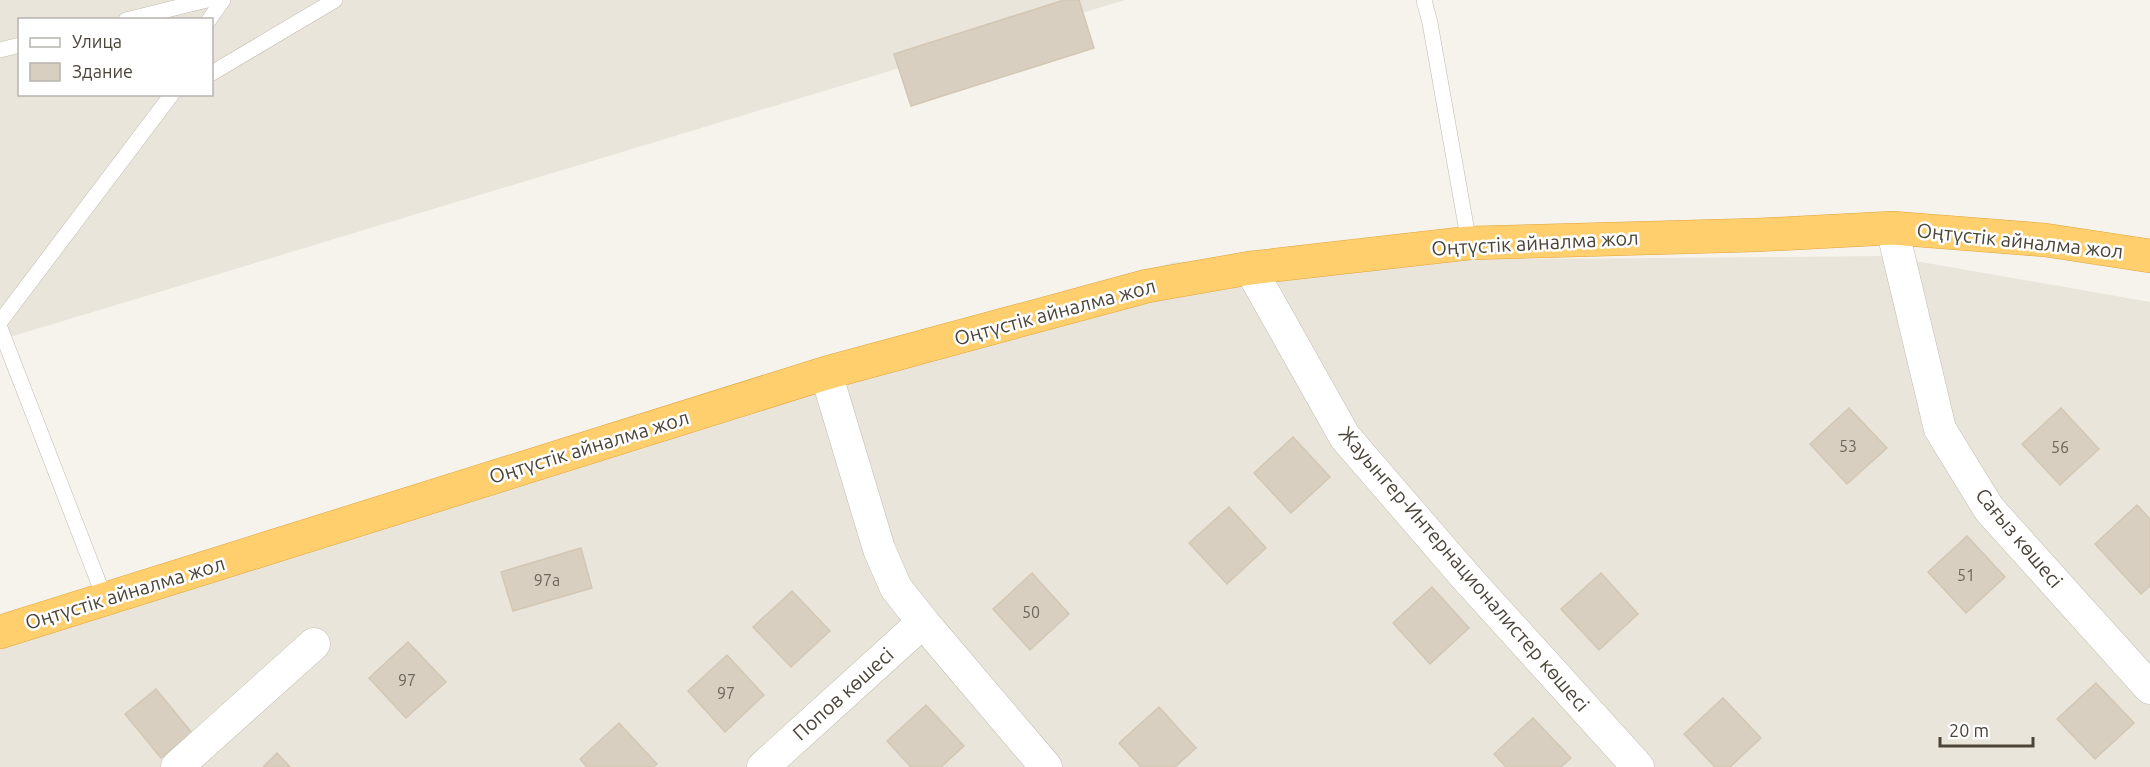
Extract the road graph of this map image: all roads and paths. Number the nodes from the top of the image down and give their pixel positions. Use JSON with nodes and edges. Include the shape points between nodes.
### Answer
{"nodes":[{"id":1,"x":207,"y":0,"type":"edge"},
{"id":2,"x":223,"y":0,"type":"edge"},
{"id":3,"x":335,"y":0,"type":"edge"},
{"id":4,"x":1424,"y":0,"type":"edge"},
{"id":5,"x":134,"y":18,"type":"edge"},
{"id":6,"x":211,"y":18,"type":"edge"},
{"id":7,"x":18,"y":46,"type":"edge"},
{"id":8,"x":0,"y":50,"type":"edge"},
{"id":9,"x":213,"y":72,"type":"edge"},
{"id":10,"x":171,"y":96,"type":"edge"},
{"id":11,"x":1892,"y":228,"type":"junction"},
{"id":12,"x":1469,"y":243,"type":"junction"},
{"id":13,"x":2150,"y":256,"type":"edge"},
{"id":14,"x":1251,"y":268,"type":"junction"},
{"id":15,"x":0,"y":322,"type":"edge"},
{"id":16,"x":0,"y":328,"type":"edge"},
{"id":17,"x":826,"y":373,"type":"junction"},
{"id":18,"x":105,"y":599,"type":"junction"},
{"id":19,"x":922,"y":622,"type":"junction"},
{"id":20,"x":0,"y":632,"type":"edge"},
{"id":21,"x":314,"y":644,"type":"dead end"},
{"id":22,"x":2150,"y":688,"type":"edge"},
{"id":23,"x":177,"y":767,"type":"edge"},
{"id":24,"x":763,"y":767,"type":"edge"},
{"id":25,"x":1046,"y":767,"type":"edge"},
{"id":26,"x":1638,"y":767,"type":"edge"}],
"edges":[{"from":1,"to":5,"type":"lane"},
{"from":2,"to":6,"type":"lane"},
{"from":3,"to":9,"type":"lane"},
{"from":4,"to":12,"type":"lane"},
{"from":7,"to":8,"type":"lane"},
{"from":10,"to":15,"type":"lane"},
{"from":11,"to":12,"type":"highway","name":"Оңтүстік айналма жол"},
{"from":11,"to":13,"type":"highway","name":"Оңтүстік айналма жол","via":[[2045,240]]},
{"from":11,"to":22,"type":"street","name":"Сағыз көшесі","via":[[1940,429],[1989,509]]},
{"from":12,"to":14,"type":"highway","name":"Оңтүстік айналма жол"},
{"from":14,"to":17,"type":"highway","name":"Оңтүстік айналма жол","via":[[1147,286]]},
{"from":14,"to":26,"type":"street","name":"Жауынгер-Интернационалистер көшесі","via":[[1345,437]]},
{"from":16,"to":18,"type":"lane"},
{"from":17,"to":18,"type":"highway","name":"Оңтүстік айналма жол"},
{"from":17,"to":19,"type":"street","via":[[879,549],[896,588]]},
{"from":18,"to":20,"type":"highway","name":"Оңтүстік айналма жол"},
{"from":19,"to":24,"type":"street","name":"Попов көшесі"},
{"from":19,"to":25,"type":"street"},
{"from":21,"to":23,"type":"street"}]}
